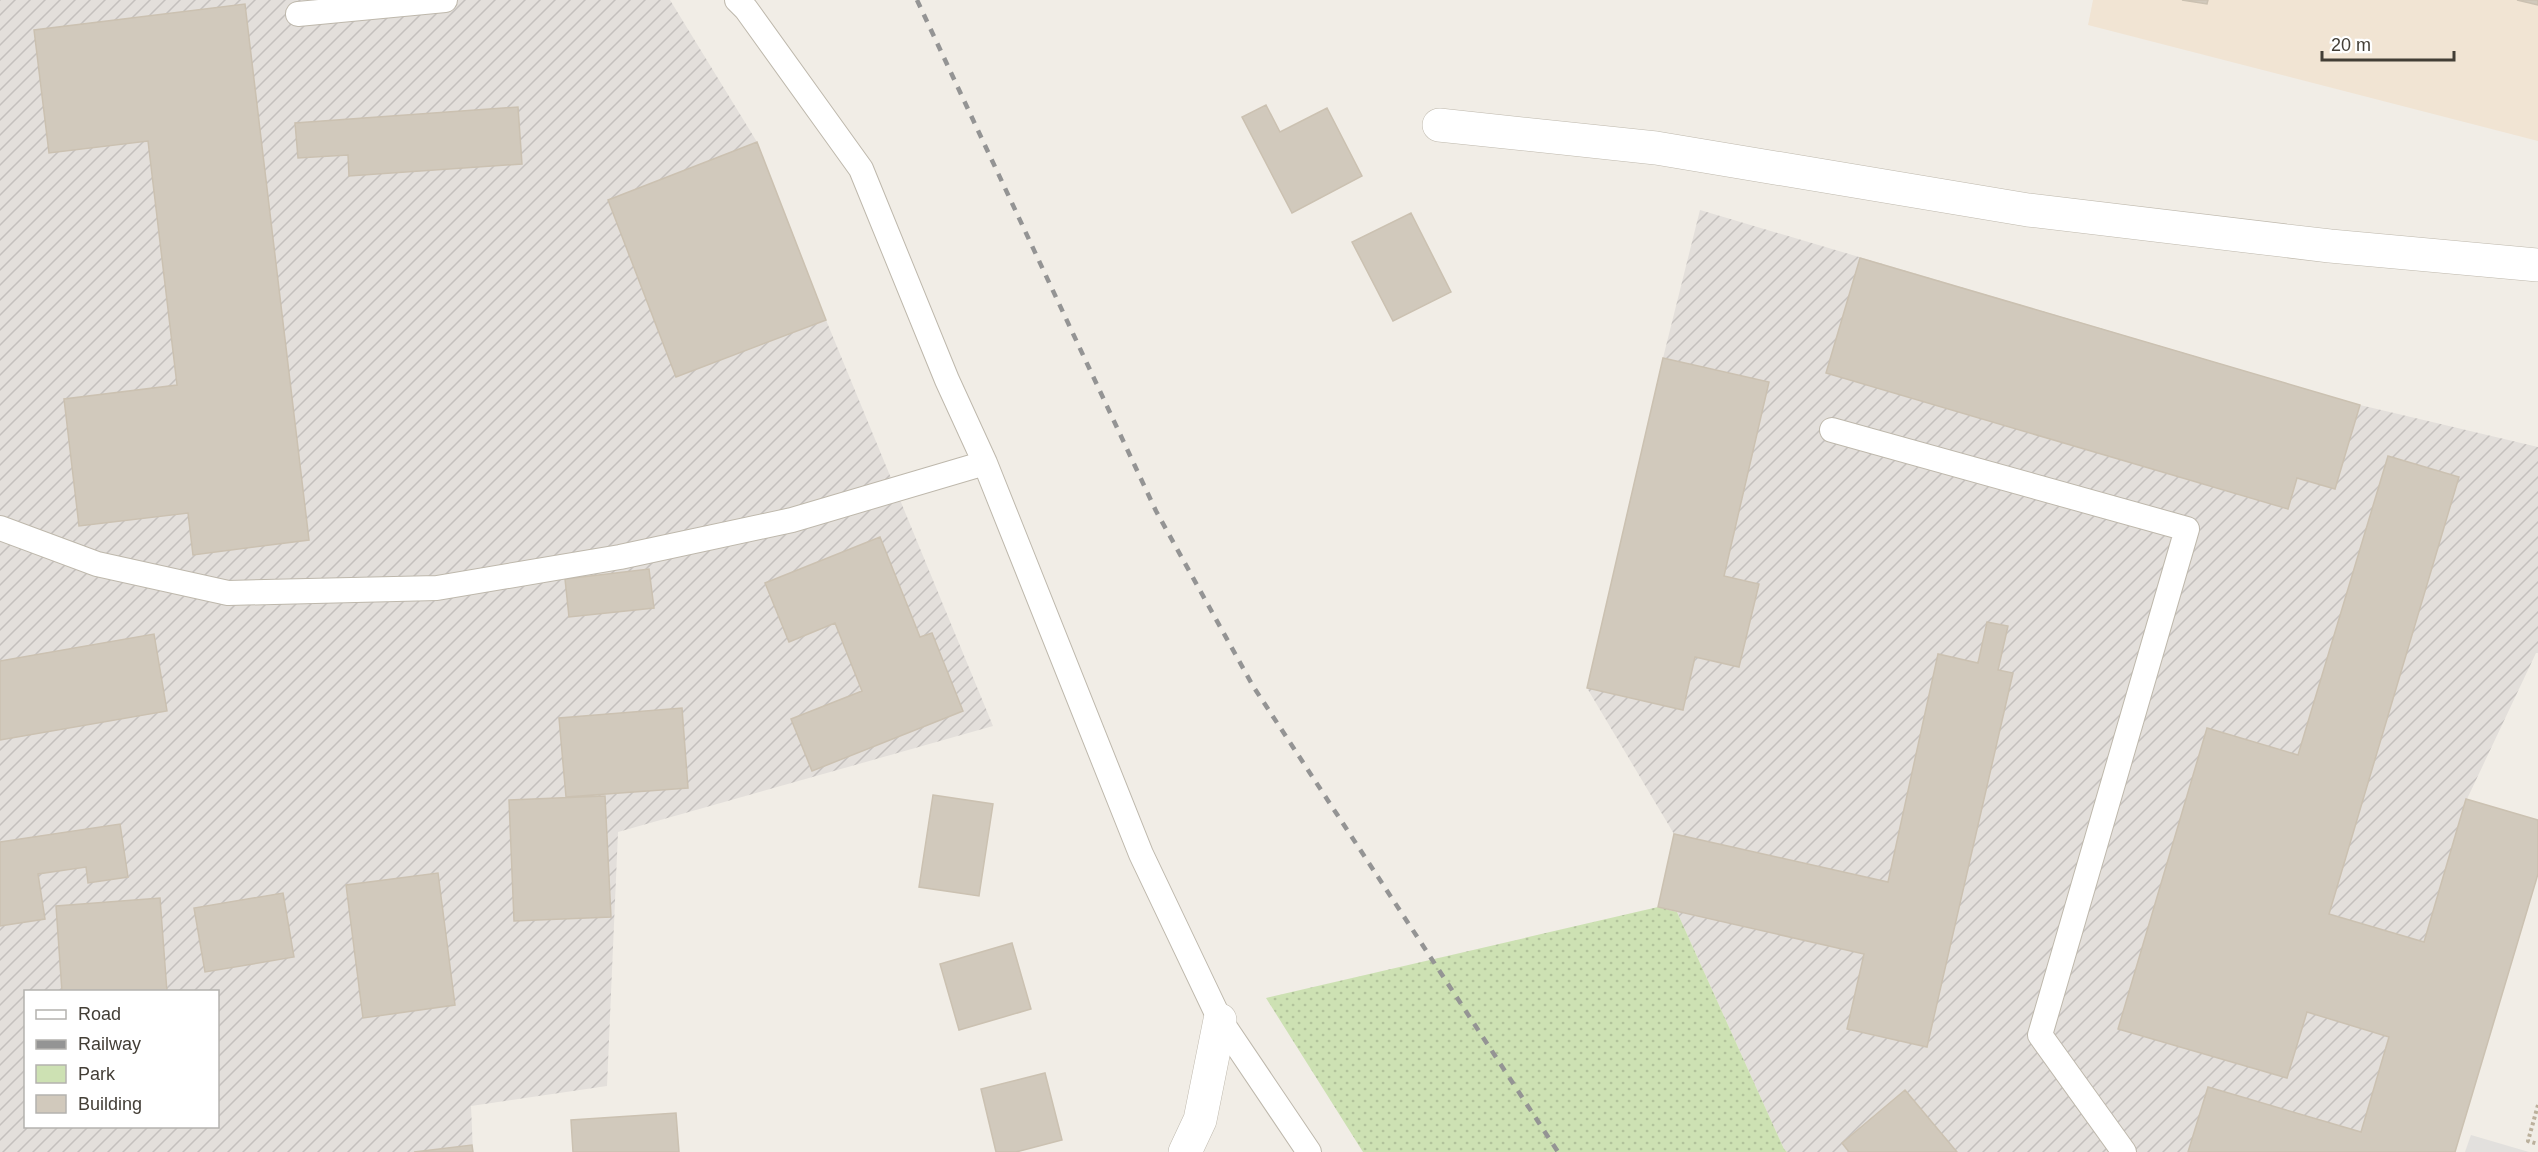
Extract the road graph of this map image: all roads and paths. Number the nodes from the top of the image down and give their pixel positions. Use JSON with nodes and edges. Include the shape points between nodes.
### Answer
{"nodes":[{"id":1,"x":446,"y":0,"type":"edge"},
{"id":2,"x":737,"y":0,"type":"edge"},
{"id":3,"x":298,"y":14,"type":"dead end"},
{"id":4,"x":1439,"y":125,"type":"dead end"},
{"id":5,"x":2538,"y":265,"type":"edge"},
{"id":6,"x":1832,"y":430,"type":"dead end"},
{"id":7,"x":985,"y":463,"type":"junction"},
{"id":8,"x":0,"y":528,"type":"edge"},
{"id":9,"x":1220,"y":1020,"type":"junction"},
{"id":10,"x":2538,"y":1105,"type":"edge"},
{"id":11,"x":2538,"y":1144,"type":"edge"},
{"id":12,"x":1185,"y":1152,"type":"edge"},
{"id":13,"x":1309,"y":1152,"type":"edge"},
{"id":14,"x":2124,"y":1152,"type":"edge"}],
"edges":[{"from":1,"to":3,"type":"lane"},
{"from":2,"to":7,"type":"lane","via":[[861,169]]},
{"from":4,"to":5,"type":"street","via":[[1656,148],[2028,210],[2330,246]]},
{"from":6,"to":14,"type":"lane","via":[[2187,529],[2040,1035]]},
{"from":7,"to":8,"type":"lane","via":[[792,520],[620,558],[437,588],[228,592],[97,564]]},
{"from":7,"to":9,"type":"lane","via":[[1141,854]]},
{"from":9,"to":12,"type":"street","via":[[1200,1120]]},
{"from":9,"to":13,"type":"lane"},
{"from":10,"to":11,"type":"path","via":[[2528,1141]]}]}
